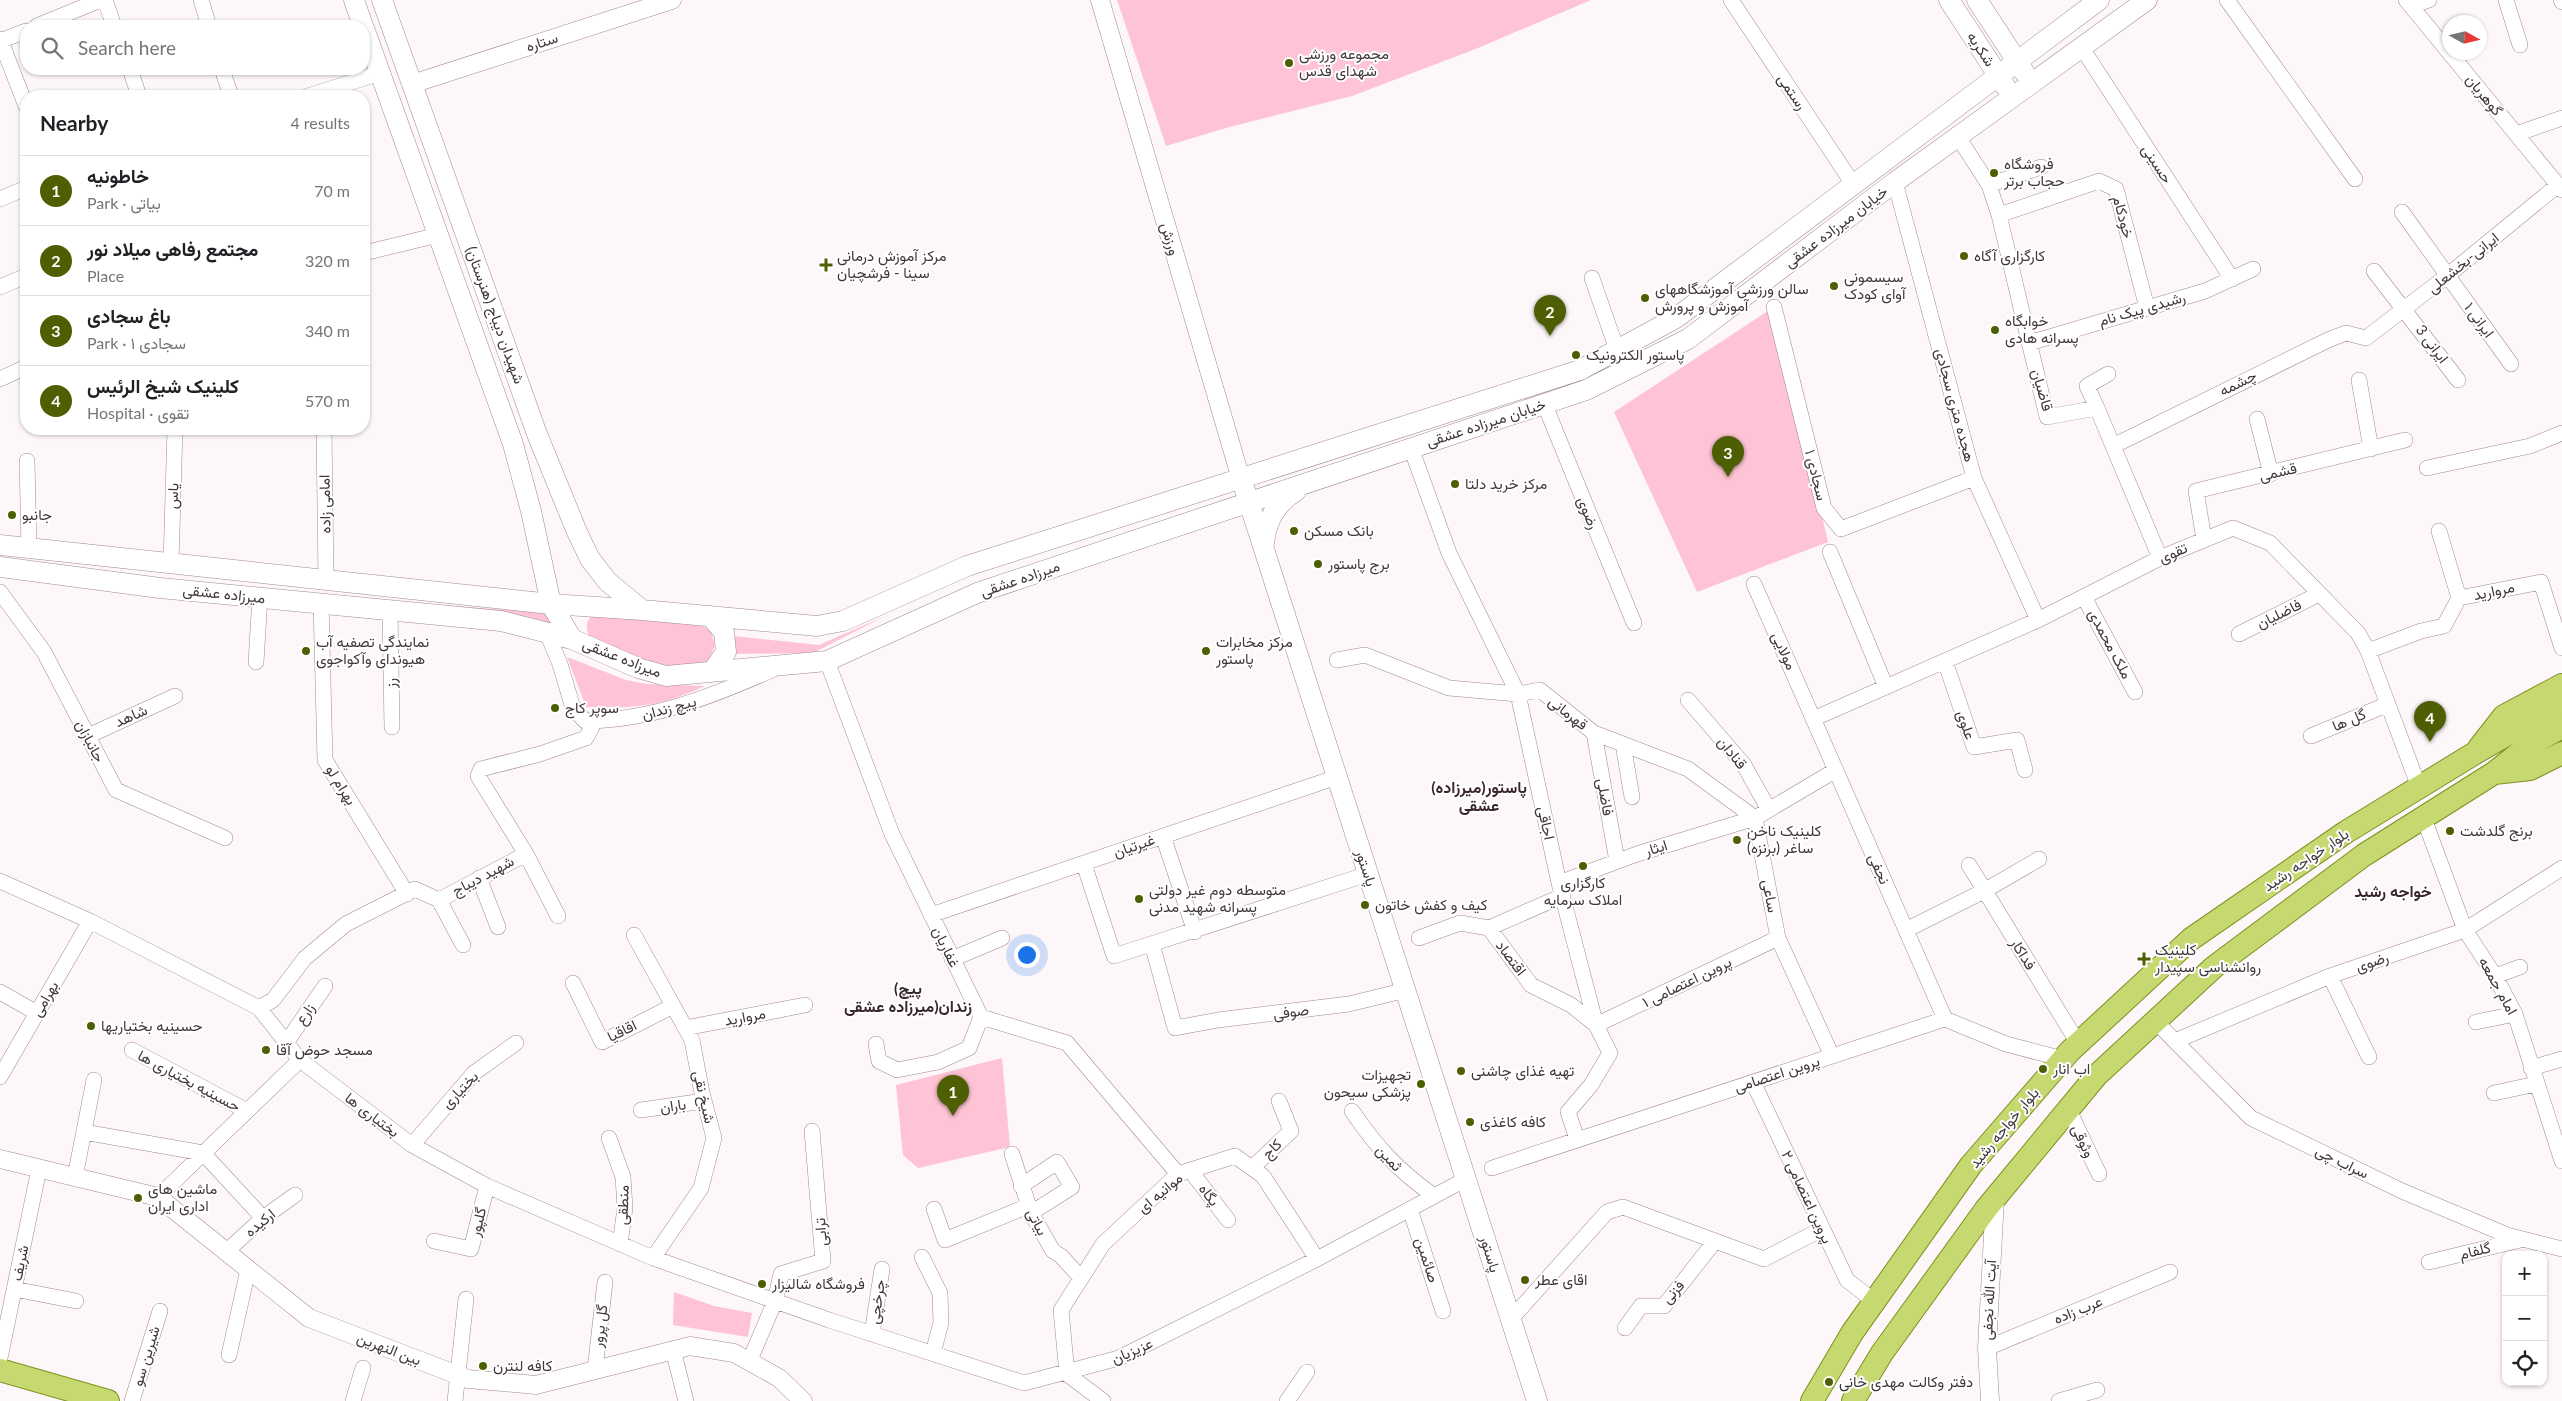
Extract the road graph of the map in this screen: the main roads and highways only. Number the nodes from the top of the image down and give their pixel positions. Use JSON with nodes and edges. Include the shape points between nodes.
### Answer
{"nodes":[{"id":1,"x":354,"y":0,"type":"edge"},
{"id":2,"x":382,"y":0,"type":"edge"},
{"id":3,"x":1949,"y":0,"type":"edge"},
{"id":4,"x":1977,"y":0,"type":"edge"},
{"id":5,"x":2099,"y":0,"type":"edge"},
{"id":6,"x":2147,"y":0,"type":"edge"},
{"id":7,"x":361,"y":20,"type":"edge"},
{"id":8,"x":370,"y":44,"type":"edge"},
{"id":9,"x":2016,"y":61,"type":"junction"},
{"id":10,"x":1997,"y":76,"type":"junction"},
{"id":11,"x":2033,"y":84,"type":"junction"},
{"id":12,"x":2013,"y":98,"type":"junction"},
{"id":13,"x":537,"y":434,"type":"junction"},
{"id":14,"x":514,"y":444,"type":"junction"},
{"id":15,"x":1241,"y":478,"type":"junction"},
{"id":16,"x":1314,"y":480,"type":"junction"},
{"id":17,"x":1249,"y":502,"type":"junction"},
{"id":18,"x":0,"y":545,"type":"edge"},
{"id":19,"x":1264,"y":549,"type":"junction"},
{"id":20,"x":968,"y":566,"type":"junction"},
{"id":21,"x":0,"y":567,"type":"edge"},
{"id":22,"x":976,"y":593,"type":"junction"},
{"id":23,"x":551,"y":604,"type":"junction"},
{"id":24,"x":642,"y":610,"type":"junction"},
{"id":25,"x":710,"y":616,"type":"junction"},
{"id":26,"x":572,"y":639,"type":"junction"},
{"id":27,"x":712,"y":672,"type":"junction"},
{"id":28,"x":2562,"y":685,"type":"edge"},
{"id":29,"x":2562,"y":704,"type":"edge"},
{"id":30,"x":2562,"y":728,"type":"edge"},
{"id":31,"x":2522,"y":739,"type":"junction"},
{"id":32,"x":2474,"y":753,"type":"junction"},
{"id":33,"x":2562,"y":753,"type":"edge"},
{"id":34,"x":2494,"y":773,"type":"junction"},
{"id":35,"x":0,"y":1370,"type":"edge"},
{"id":36,"x":0,"y":1386,"type":"edge"},
{"id":37,"x":53,"y":1401,"type":"edge"},
{"id":38,"x":108,"y":1401,"type":"edge"},
{"id":39,"x":1537,"y":1401,"type":"edge"},
{"id":40,"x":1812,"y":1401,"type":"edge"},
{"id":41,"x":1853,"y":1401,"type":"edge"}],
"edges":[{"from":1,"to":7,"type":"main road","name":"شهیدان دیباج (هنرستان)"},
{"from":2,"to":13,"type":"main road","name":"شهیدان دیباج (هنرستان)"},
{"from":3,"to":10,"type":"main road","name":"شکریه"},
{"from":4,"to":9,"type":"main road","name":"شکریه"},
{"from":5,"to":9,"type":"main road","name":"خیابان میرزاده عشقی"},
{"from":6,"to":11,"type":"main road","name":"خیابان میرزاده عشقی"},
{"from":8,"to":14,"type":"main road","name":"شهیدان دیباج (هنرستان)"},
{"from":9,"to":10,"type":"main road","name":"خیابان میرزاده عشقی"},
{"from":9,"to":11,"type":"main road","name":"شکریه"},
{"from":10,"to":12,"type":"main road","name":"شکریه"},
{"from":10,"to":15,"type":"main road","name":"خیابان میرزاده عشقی","via":[[1676,318],[1580,370]]},
{"from":11,"to":12,"type":"main road","name":"خیابان میرزاده عشقی"},
{"from":12,"to":16,"type":"main road","name":"خیابان میرزاده عشقی","via":[[1895,182],[1688,339],[1586,390]]},
{"from":13,"to":14,"type":"main road"},
{"from":13,"to":24,"type":"main road","name":"شهیدان دیباج (هنرستان)","via":[[590,559],[608,582]]},
{"from":14,"to":23,"type":"main road","name":"شهیدان دیباج (هنرستان)"},
{"from":15,"to":17,"type":"main road","name":"پاستور"},
{"from":15,"to":20,"type":"main road","name":"میرزاده عشقی"},
{"from":16,"to":17,"type":"main road","name":"خیابان میرزاده عشقی"},
{"from":16,"to":19,"type":"main road","via":[[1278,504],[1268,521]]},
{"from":17,"to":19,"type":"main road","name":"پاستور"},
{"from":17,"to":22,"type":"main road","name":"میرزاده عشقی"},
{"from":18,"to":23,"type":"main road","name":"میرزاده عشقی"},
{"from":19,"to":39,"type":"main road","name":"پاستور"},
{"from":20,"to":22,"type":"main road"},
{"from":20,"to":25,"type":"main road","name":"میرزاده عشقی","via":[[843,621],[817,626]]},
{"from":21,"to":26,"type":"main road","name":"میرزاده عشقی","via":[[160,588],[501,621]]},
{"from":22,"to":27,"type":"main road","name":"میرزاده عشقی","via":[[827,661]]},
{"from":23,"to":24,"type":"main road","name":"میرزاده عشقی"},
{"from":23,"to":26,"type":"main road","name":"شهیدان دیباج (هنرستان)"},
{"from":24,"to":25,"type":"main road","name":"میرزاده عشقی"},
{"from":25,"to":27,"type":"main road","via":[[724,632],[726,652]]},
{"from":26,"to":27,"type":"main road","name":"میرزاده عشقی","via":[[638,668],[666,676]]},
{"from":28,"to":32,"type":"main road","via":[[2504,716]]},
{"from":29,"to":31,"type":"main road"},
{"from":30,"to":31,"type":"main road"},
{"from":31,"to":32,"type":"main road","name":"بلوار خواجه رشید"},
{"from":31,"to":34,"type":"main road","name":"بلوار خواجه رشید"},
{"from":32,"to":40,"type":"main road","name":"بلوار خواجه رشید","via":[[2346,832],[2191,939],[2070,1051],[1971,1165],[1852,1333]]},
{"from":33,"to":34,"type":"main road","via":[[2530,769]]},
{"from":34,"to":41,"type":"main road","name":"بلوار خواجه رشید","via":[[2364,854],[2214,967],[2096,1076],[1994,1198],[1882,1353]]},
{"from":35,"to":38,"type":"main road"},
{"from":36,"to":37,"type":"main road"}]}
